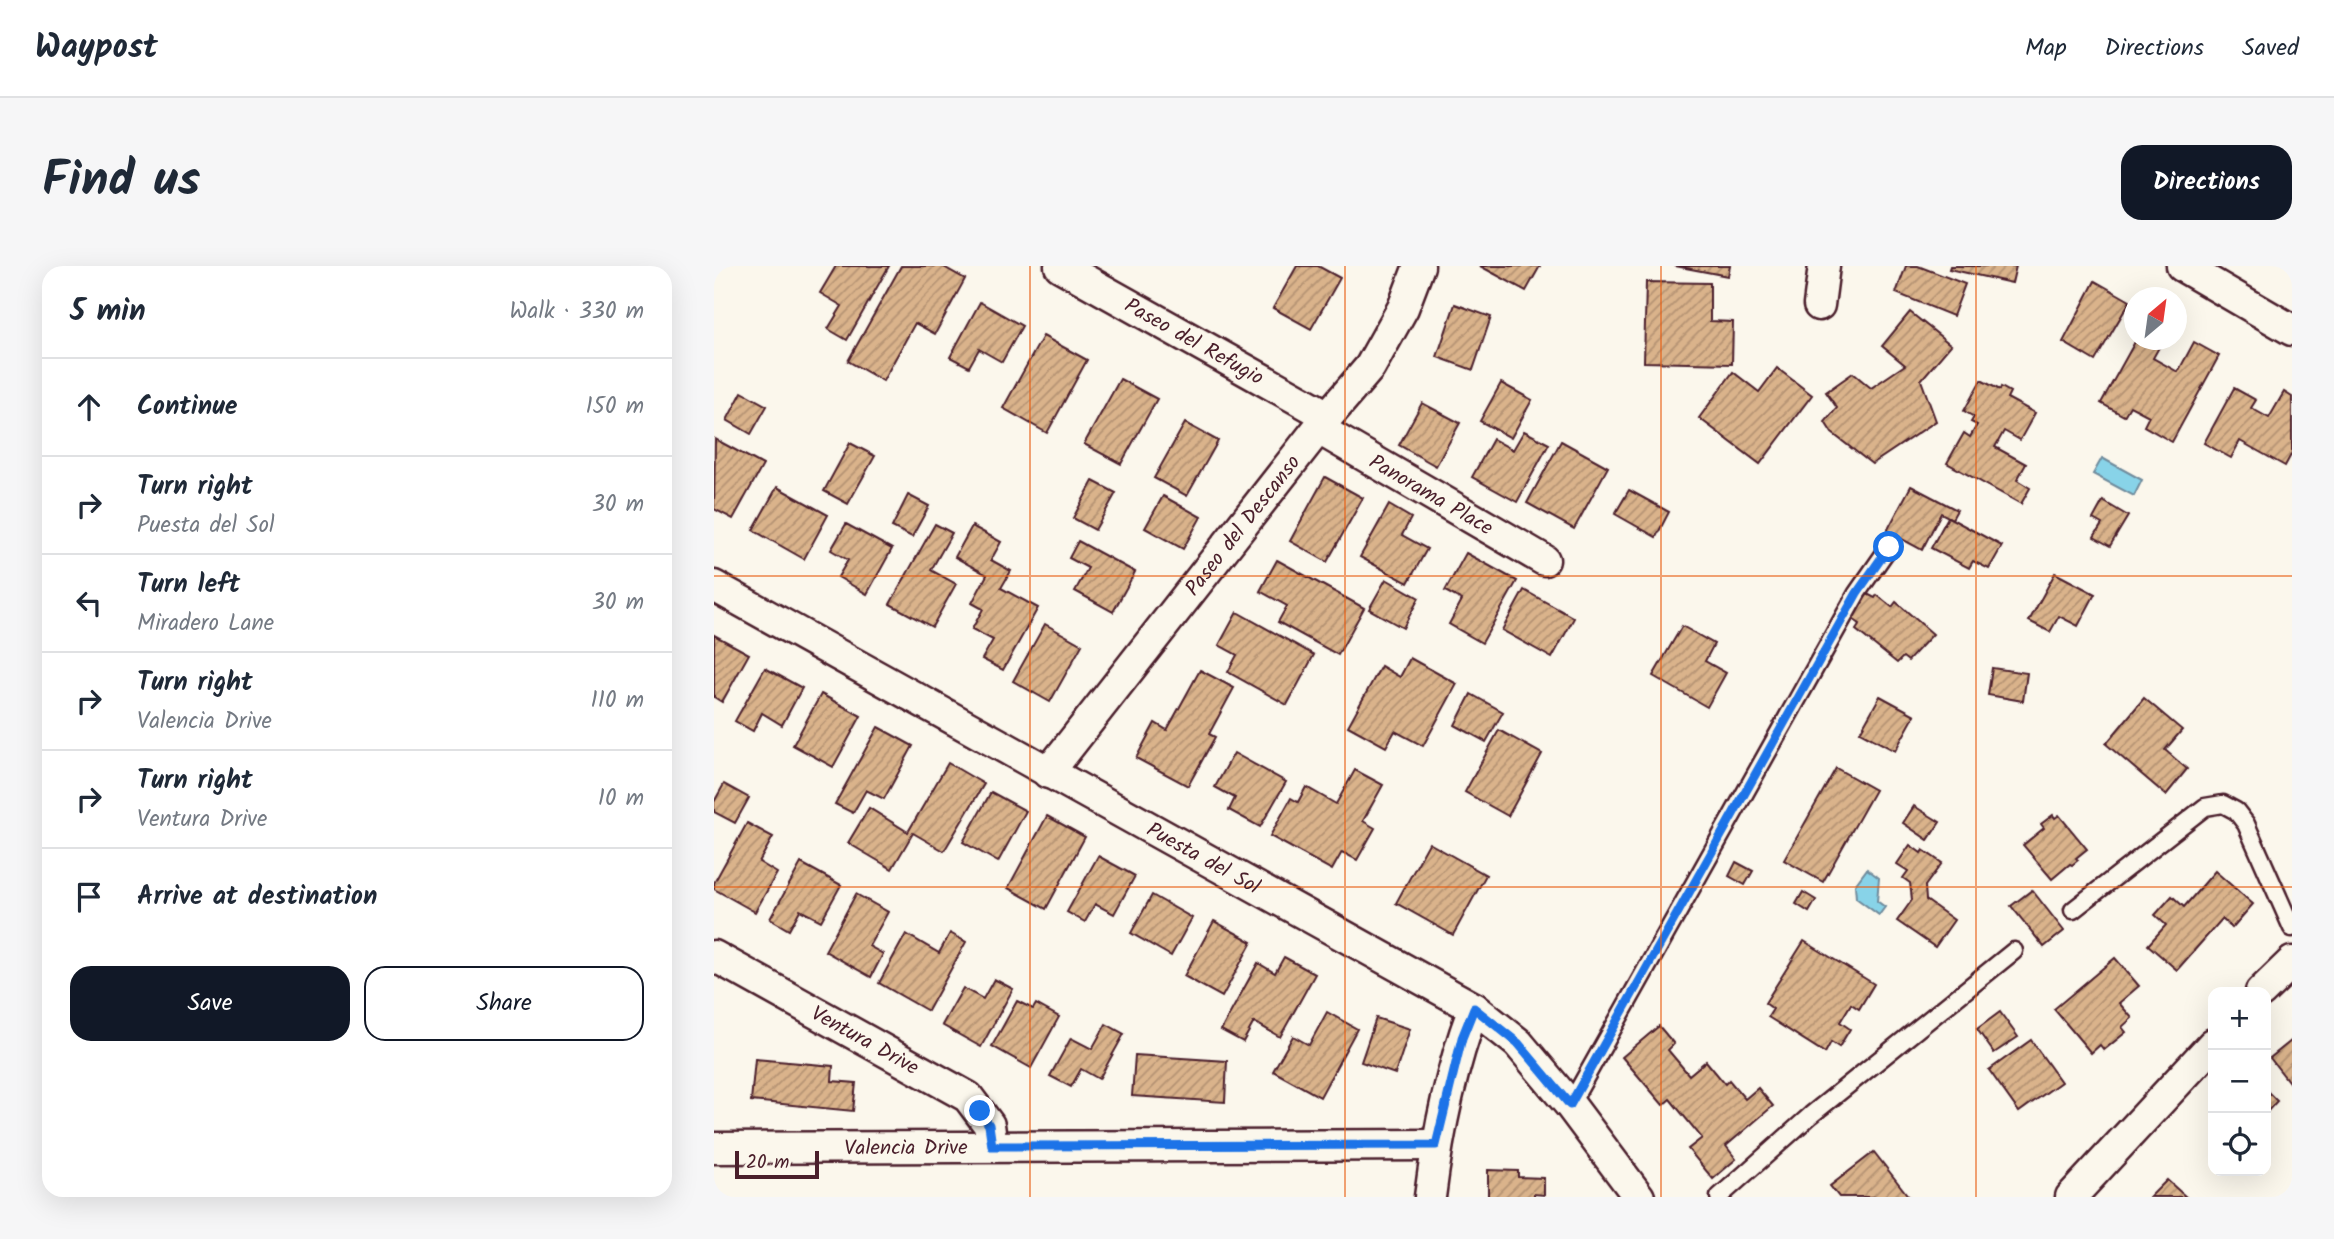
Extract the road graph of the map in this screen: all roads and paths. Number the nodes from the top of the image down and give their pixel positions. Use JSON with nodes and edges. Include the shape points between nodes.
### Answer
{"nodes":[{"id":1,"x":1060,"y":266,"type":"edge"},
{"id":2,"x":1419,"y":266,"type":"edge"},
{"id":3,"x":1824,"y":266,"type":"edge"},
{"id":4,"x":2182,"y":266,"type":"edge"},
{"id":5,"x":1819,"y":305,"type":"dead end"},
{"id":6,"x":2292,"y":330,"type":"edge"},
{"id":7,"x":1323,"y":422,"type":"junction"},
{"id":8,"x":1889,"y":547,"type":"dead end"},
{"id":9,"x":1544,"y":560,"type":"dead end"},
{"id":10,"x":714,"y":586,"type":"edge"},
{"id":11,"x":1048,"y":773,"type":"junction"},
{"id":12,"x":2073,"y":910,"type":"dead end"},
{"id":13,"x":2292,"y":929,"type":"edge"},
{"id":14,"x":2014,"y":950,"type":"dead end"},
{"id":15,"x":714,"y":956,"type":"edge"},
{"id":16,"x":2292,"y":962,"type":"edge"},
{"id":17,"x":2266,"y":987,"type":"edge"},
{"id":18,"x":1474,"y":1008,"type":"junction"},
{"id":19,"x":2208,"y":1049,"type":"edge"},
{"id":20,"x":1570,"y":1105,"type":"junction"},
{"id":21,"x":1436,"y":1145,"type":"junction"},
{"id":22,"x":992,"y":1146,"type":"junction"},
{"id":23,"x":714,"y":1148,"type":"edge"},
{"id":24,"x":1430,"y":1197,"type":"edge"},
{"id":25,"x":1639,"y":1197,"type":"edge"},
{"id":26,"x":1718,"y":1197,"type":"edge"},
{"id":27,"x":2071,"y":1197,"type":"edge"}],
"edges":[{"from":1,"to":7,"type":"street","name":"Paseo del Refugio"},
{"from":2,"to":7,"type":"street","name":"Paseo del Descanso","via":[[1403,308],[1370,367]]},
{"from":3,"to":5,"type":"street"},
{"from":4,"to":6,"type":"street"},
{"from":7,"to":9,"type":"street","name":"Panorama Place"},
{"from":7,"to":11,"type":"street","name":"Paseo del Descanso"},
{"from":8,"to":20,"type":"lane","via":[[1857,593]]},
{"from":10,"to":11,"type":"street","name":"Puesta del Sol"},
{"from":11,"to":18,"type":"street","name":"Puesta del Sol"},
{"from":12,"to":13,"type":"lane","via":[[2204,807],[2223,804],[2246,824]]},
{"from":14,"to":26,"type":"lane"},
{"from":15,"to":22,"type":"street","name":"Ventura Drive","via":[[968,1097],[989,1125]]},
{"from":16,"to":17,"type":"street"},
{"from":18,"to":20,"type":"street","name":"Puesta del Sol","via":[[1518,1043]]},
{"from":18,"to":21,"type":"street","via":[[1462,1038]]},
{"from":19,"to":27,"type":"street"},
{"from":20,"to":25,"type":"street","name":"Puesta del Sol"},
{"from":21,"to":22,"type":"street","name":"Valencia Drive"},
{"from":21,"to":24,"type":"street"},
{"from":22,"to":23,"type":"street","name":"Valencia Drive"}]}
